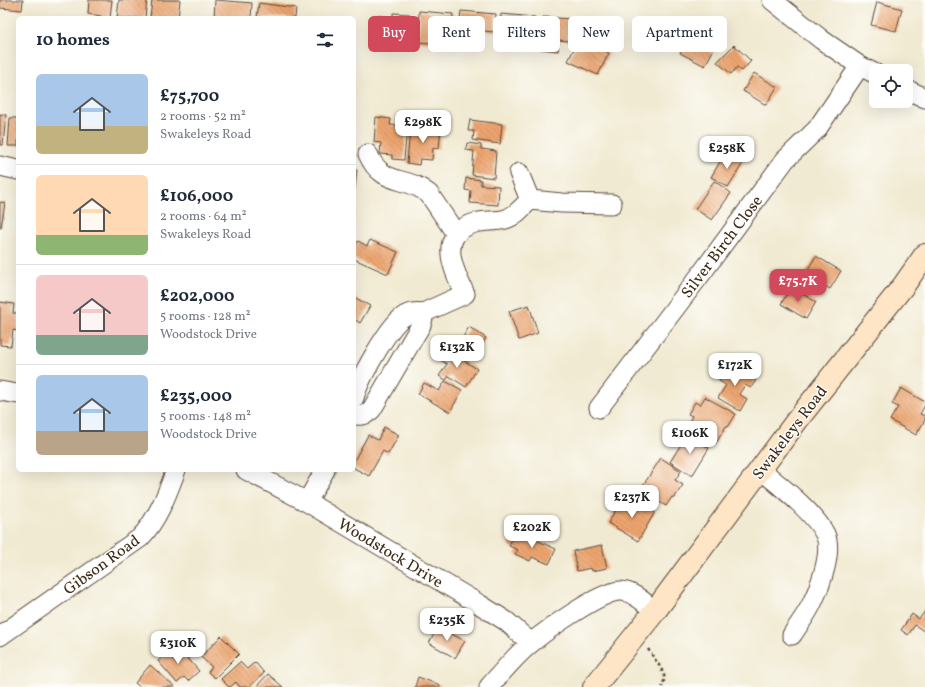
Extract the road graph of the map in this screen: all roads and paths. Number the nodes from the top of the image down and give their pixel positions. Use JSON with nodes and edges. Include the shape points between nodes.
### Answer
{"nodes":[{"id":1,"x":772,"y":0,"type":"edge"},
{"id":2,"x":868,"y":70,"type":"edge"},
{"id":3,"x":913,"y":92,"type":"edge"},
{"id":4,"x":925,"y":98,"type":"edge"},
{"id":5,"x":368,"y":154,"type":"dead end"},
{"id":6,"x":0,"y":166,"type":"edge"},
{"id":7,"x":16,"y":170,"type":"edge"},
{"id":8,"x":519,"y":174,"type":"dead end"},
{"id":9,"x":530,"y":200,"type":"junction"},
{"id":10,"x":612,"y":204,"type":"dead end"},
{"id":11,"x":456,"y":234,"type":"junction"},
{"id":12,"x":925,"y":255,"type":"edge"},
{"id":13,"x":423,"y":313,"type":"junction"},
{"id":14,"x":0,"y":391,"type":"edge"},
{"id":15,"x":16,"y":394,"type":"edge"},
{"id":16,"x":356,"y":408,"type":"edge"},
{"id":17,"x":599,"y":408,"type":"dead end"},
{"id":18,"x":356,"y":412,"type":"edge"},
{"id":19,"x":760,"y":469,"type":"junction"},
{"id":20,"x":175,"y":472,"type":"edge"},
{"id":21,"x":250,"y":472,"type":"edge"},
{"id":22,"x":324,"y":472,"type":"edge"},
{"id":23,"x":307,"y":502,"type":"junction"},
{"id":24,"x":655,"y":611,"type":"junction"},
{"id":25,"x":792,"y":635,"type":"dead end"},
{"id":26,"x":0,"y":636,"type":"edge"},
{"id":27,"x":633,"y":638,"type":"junction"},
{"id":28,"x":531,"y":643,"type":"junction"},
{"id":29,"x":489,"y":687,"type":"edge"},
{"id":30,"x":594,"y":687,"type":"edge"},
{"id":31,"x":662,"y":687,"type":"edge"}],
"edges":[{"from":1,"to":2,"type":"street","via":[[811,32]]},
{"from":2,"to":17,"type":"street","name":"Silver Birch Close","via":[[817,129],[785,160]]},
{"from":3,"to":4,"type":"street"},
{"from":5,"to":11,"type":"street","via":[[376,169],[382,174],[414,185],[429,194]]},
{"from":6,"to":7,"type":"street"},
{"from":8,"to":9,"type":"street"},
{"from":9,"to":10,"type":"street"},
{"from":9,"to":11,"type":"street","via":[[506,219],[476,223]]},
{"from":11,"to":13,"type":"street","via":[[450,252],[465,294]]},
{"from":12,"to":19,"type":"main road","name":"Swakeleys Road"},
{"from":13,"to":16,"type":"street","via":[[403,316],[384,337],[370,363]]},
{"from":13,"to":18,"type":"street","via":[[421,326],[372,409],[362,416]]},
{"from":14,"to":15,"type":"street"},
{"from":19,"to":24,"type":"main road","name":"Swakeleys Road"},
{"from":19,"to":25,"type":"street","via":[[808,512],[819,524],[827,541],[826,561],[813,602]]},
{"from":20,"to":26,"type":"street","name":"Gibson Road","via":[[152,523],[140,538]]},
{"from":21,"to":23,"type":"street","name":"Woodstock Drive"},
{"from":22,"to":23,"type":"street"},
{"from":23,"to":28,"type":"street","name":"Woodstock Drive","via":[[479,604],[506,621]]},
{"from":24,"to":27,"type":"main road","name":"Swakeleys Road"},
{"from":24,"to":28,"type":"street","via":[[625,591],[614,592],[589,603]]},
{"from":27,"to":30,"type":"main road","name":"Swakeleys Road"},
{"from":27,"to":31,"type":"path","via":[[648,649],[661,668],[666,678]]},
{"from":28,"to":29,"type":"street"}]}
